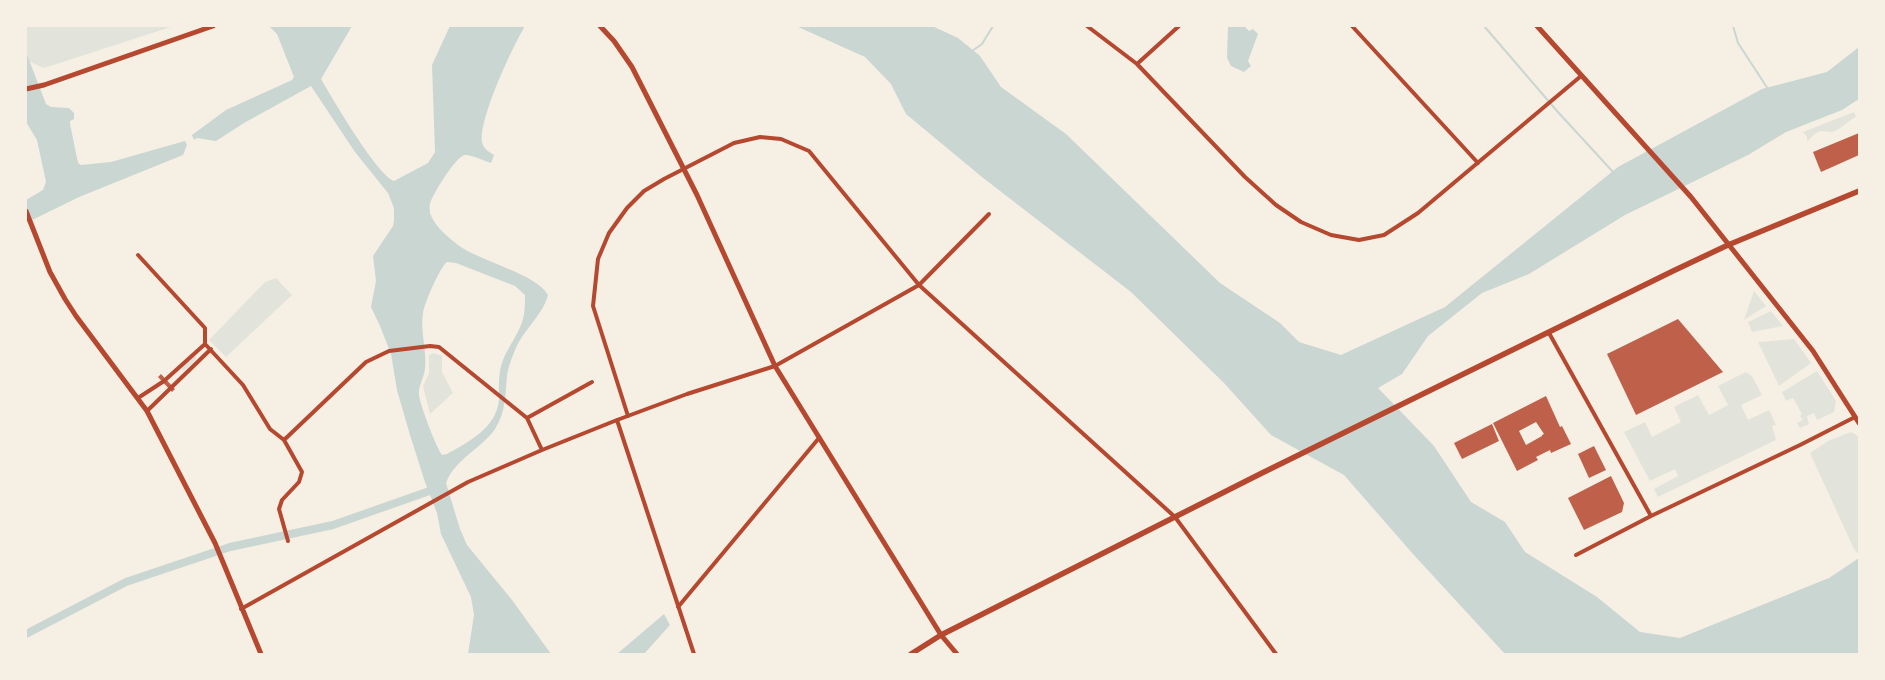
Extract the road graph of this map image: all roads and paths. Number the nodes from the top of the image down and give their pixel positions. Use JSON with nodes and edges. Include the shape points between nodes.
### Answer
{"nodes":[{"id":1,"x":213,"y":26,"type":"edge"},
{"id":2,"x":600,"y":26,"type":"edge"},
{"id":3,"x":1087,"y":26,"type":"edge"},
{"id":4,"x":1179,"y":26,"type":"edge"},
{"id":5,"x":1352,"y":26,"type":"edge"},
{"id":6,"x":1537,"y":26,"type":"edge"},
{"id":7,"x":1137,"y":64,"type":"junction"},
{"id":8,"x":1581,"y":76,"type":"junction"},
{"id":9,"x":26,"y":89,"type":"edge"},
{"id":10,"x":1478,"y":163,"type":"junction"},
{"id":11,"x":684,"y":169,"type":"junction"},
{"id":12,"x":1859,"y":191,"type":"edge"},
{"id":13,"x":26,"y":211,"type":"edge"},
{"id":14,"x":989,"y":214,"type":"dead end"},
{"id":15,"x":1728,"y":245,"type":"junction"},
{"id":16,"x":138,"y":255,"type":"dead end"},
{"id":17,"x":919,"y":285,"type":"junction"},
{"id":18,"x":1549,"y":333,"type":"junction"},
{"id":19,"x":205,"y":344,"type":"junction"},
{"id":20,"x":211,"y":349,"type":"junction"},
{"id":21,"x":774,"y":366,"type":"junction"},
{"id":22,"x":592,"y":382,"type":"dead end"},
{"id":23,"x":138,"y":398,"type":"junction"},
{"id":24,"x":147,"y":411,"type":"junction"},
{"id":25,"x":628,"y":416,"type":"junction"},
{"id":26,"x":1855,"y":417,"type":"junction"},
{"id":27,"x":527,"y":418,"type":"junction"},
{"id":28,"x":617,"y":420,"type":"junction"},
{"id":29,"x":1859,"y":423,"type":"edge"},
{"id":30,"x":819,"y":438,"type":"junction"},
{"id":31,"x":284,"y":440,"type":"junction"},
{"id":32,"x":542,"y":450,"type":"junction"},
{"id":33,"x":1652,"y":516,"type":"junction"},
{"id":34,"x":1175,"y":517,"type":"junction"},
{"id":35,"x":288,"y":541,"type":"dead end"},
{"id":36,"x":1576,"y":555,"type":"dead end"},
{"id":37,"x":678,"y":607,"type":"junction"},
{"id":38,"x":241,"y":609,"type":"junction"},
{"id":39,"x":941,"y":635,"type":"junction"},
{"id":40,"x":261,"y":654,"type":"edge"},
{"id":41,"x":694,"y":654,"type":"edge"},
{"id":42,"x":911,"y":654,"type":"edge"},
{"id":43,"x":957,"y":654,"type":"edge"},
{"id":44,"x":1276,"y":654,"type":"edge"}],
"edges":[{"from":1,"to":9,"type":"street"},
{"from":2,"to":11,"type":"street","via":[[632,67]]},
{"from":3,"to":7,"type":"street"},
{"from":4,"to":7,"type":"street"},
{"from":5,"to":10,"type":"street"},
{"from":6,"to":8,"type":"street"},
{"from":7,"to":10,"type":"street","via":[[1245,177],[1276,205],[1301,222],[1330,235],[1359,240],[1384,235],[1418,213]]},
{"from":8,"to":10,"type":"street"},
{"from":8,"to":15,"type":"street","via":[[1691,197]]},
{"from":11,"to":17,"type":"street","via":[[734,143],[760,137],[781,139],[810,151]]},
{"from":11,"to":21,"type":"street"},
{"from":11,"to":25,"type":"street","via":[[644,192],[627,208],[609,232],[598,259],[593,306]]},
{"from":12,"to":15,"type":"main road"},
{"from":13,"to":23,"type":"street","via":[[50,272],[65,299]]},
{"from":14,"to":17,"type":"street"},
{"from":15,"to":18,"type":"main road"},
{"from":15,"to":26,"type":"street","via":[[1813,351]]},
{"from":16,"to":19,"type":"street","via":[[205,328]]},
{"from":17,"to":21,"type":"street"},
{"from":17,"to":34,"type":"street"},
{"from":18,"to":33,"type":"street"},
{"from":18,"to":34,"type":"main road"},
{"from":19,"to":20,"type":"street"},
{"from":19,"to":23,"type":"street","via":[[164,380]]},
{"from":20,"to":24,"type":"street"},
{"from":20,"to":31,"type":"street","via":[[242,385],[270,429]]},
{"from":21,"to":25,"type":"street","via":[[686,394]]},
{"from":21,"to":30,"type":"street"},
{"from":22,"to":27,"type":"street"},
{"from":23,"to":24,"type":"street"},
{"from":24,"to":38,"type":"street","via":[[215,543]]},
{"from":25,"to":28,"type":"street"},
{"from":26,"to":29,"type":"street"},
{"from":26,"to":33,"type":"street"},
{"from":27,"to":31,"type":"street","via":[[439,347],[430,346],[389,351],[366,362]]},
{"from":27,"to":32,"type":"street"},
{"from":28,"to":32,"type":"street"},
{"from":28,"to":37,"type":"street"},
{"from":30,"to":37,"type":"street"},
{"from":30,"to":39,"type":"street"},
{"from":31,"to":35,"type":"street","via":[[302,472],[299,482],[280,504],[279,509]]},
{"from":32,"to":38,"type":"street","via":[[468,482],[430,502]]},
{"from":33,"to":36,"type":"street"},
{"from":34,"to":39,"type":"main road"},
{"from":34,"to":44,"type":"street"},
{"from":37,"to":41,"type":"street"},
{"from":38,"to":40,"type":"street"},
{"from":39,"to":42,"type":"main road"},
{"from":39,"to":43,"type":"street"}]}
